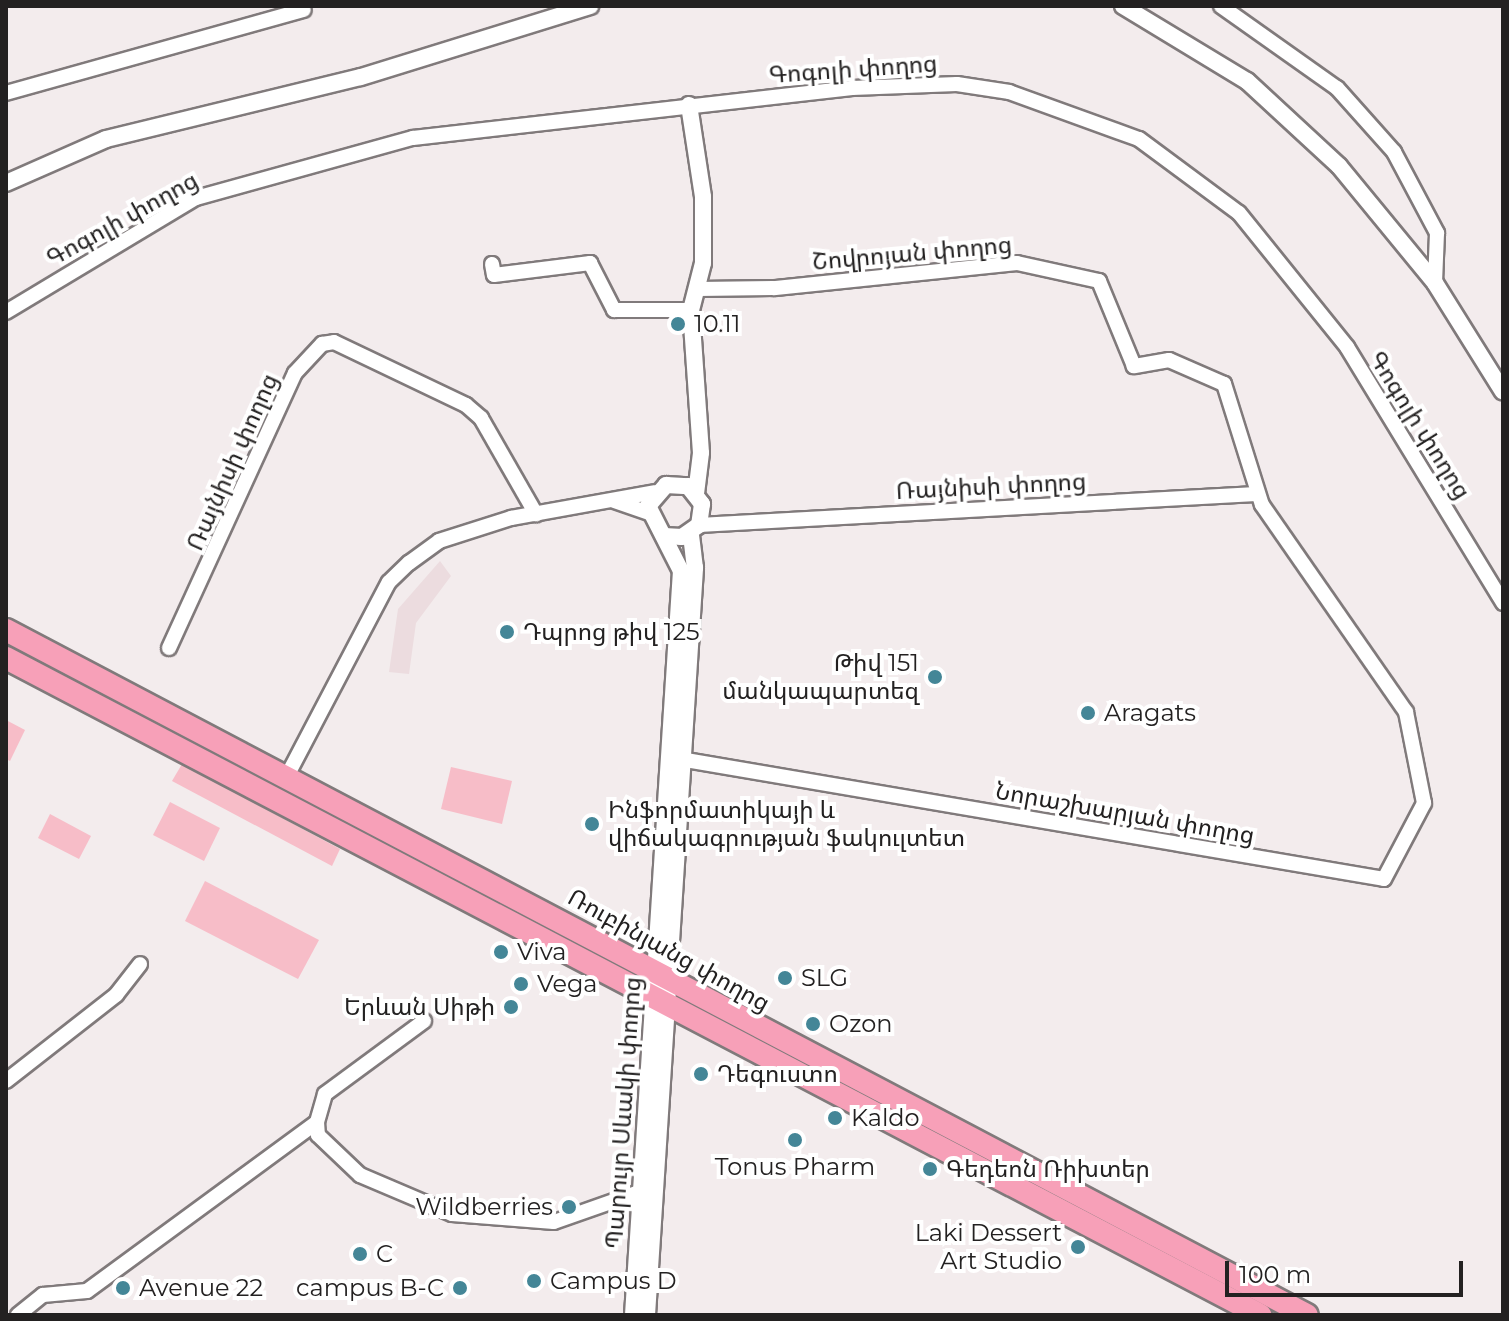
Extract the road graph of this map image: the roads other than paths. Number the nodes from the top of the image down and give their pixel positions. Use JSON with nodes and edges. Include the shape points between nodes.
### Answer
{"nodes":[{"id":1,"x":590,"y":6,"type":"edge"},
{"id":2,"x":1123,"y":6,"type":"edge"},
{"id":3,"x":1221,"y":6,"type":"edge"},
{"id":4,"x":302,"y":8,"type":"edge"},
{"id":5,"x":6,"y":93,"type":"edge"},
{"id":6,"x":689,"y":105,"type":"junction"},
{"id":7,"x":6,"y":183,"type":"edge"},
{"id":8,"x":492,"y":264,"type":"dead end"},
{"id":9,"x":1435,"y":283,"type":"junction"},
{"id":10,"x":698,"y":289,"type":"junction"},
{"id":11,"x":691,"y":310,"type":"junction"},
{"id":12,"x":6,"y":312,"type":"edge"},
{"id":13,"x":1503,"y":392,"type":"edge"},
{"id":14,"x":699,"y":463,"type":"junction"},
{"id":15,"x":679,"y":483,"type":"junction"},
{"id":16,"x":655,"y":492,"type":"junction"},
{"id":17,"x":696,"y":492,"type":"junction"},
{"id":18,"x":1256,"y":494,"type":"junction"},
{"id":19,"x":613,"y":501,"type":"junction"},
{"id":20,"x":648,"y":513,"type":"junction"},
{"id":21,"x":536,"y":514,"type":"junction"},
{"id":22,"x":698,"y":523,"type":"junction"},
{"id":23,"x":664,"y":536,"type":"junction"},
{"id":24,"x":1503,"y":603,"type":"edge"},
{"id":25,"x":6,"y":630,"type":"edge"},
{"id":26,"x":169,"y":648,"type":"dead end"},
{"id":27,"x":6,"y":658,"type":"edge"},
{"id":28,"x":676,"y":758,"type":"junction"},
{"id":29,"x":287,"y":776,"type":"junction"},
{"id":30,"x":1384,"y":879,"type":"joint"},
{"id":31,"x":140,"y":964,"type":"dead end"},
{"id":32,"x":662,"y":989,"type":"junction"},
{"id":33,"x":424,"y":1021,"type":"dead end"},
{"id":34,"x":6,"y":1081,"type":"edge"},
{"id":35,"x":317,"y":1122,"type":"junction"},
{"id":36,"x":642,"y":1191,"type":"junction"},
{"id":37,"x":18,"y":1315,"type":"edge"},
{"id":38,"x":633,"y":1315,"type":"edge"},
{"id":39,"x":647,"y":1315,"type":"edge"},
{"id":40,"x":1260,"y":1315,"type":"edge"},
{"id":41,"x":1307,"y":1315,"type":"edge"}],
"edges":[{"from":1,"to":7,"type":"street","via":[[361,77],[106,139]]},
{"from":2,"to":9,"type":"street","via":[[1186,39],[1300,127]]},
{"from":3,"to":9,"type":"street","via":[[1337,88],[1394,152],[1437,233]]},
{"from":4,"to":5,"type":"street"},
{"from":6,"to":10,"type":"street","name":"Պարույր Սևակի փողոց","via":[[703,197]]},
{"from":6,"to":12,"type":"street","name":"Գոգոլի փողոց","via":[[413,138],[196,198]]},
{"from":6,"to":24,"type":"street","name":"Գոգոլի փողոց","via":[[957,84],[1009,92],[1139,139],[1239,213],[1313,300]]},
{"from":8,"to":11,"type":"street","via":[[494,275],[590,263],[614,310]]},
{"from":9,"to":13,"type":"street"},
{"from":10,"to":11,"type":"street","name":"Պարույր Սևակի փողոց"},
{"from":10,"to":18,"type":"street","name":"Շովրոյան փողոց","via":[[786,287],[1017,263],[1099,281],[1134,366],[1169,360],[1224,384]]},
{"from":11,"to":14,"type":"street","name":"Պարույր Սևակի փողոց"},
{"from":14,"to":15,"type":"street"},
{"from":14,"to":17,"type":"street","name":"Պարույր Սևակի փողոց"},
{"from":15,"to":16,"type":"street"},
{"from":15,"to":17,"type":"street"},
{"from":16,"to":19,"type":"street"},
{"from":16,"to":20,"type":"street"},
{"from":17,"to":22,"type":"street","name":"Պարույր Սևակի փողոց"},
{"from":18,"to":22,"type":"street","name":"Ռայնիսի փողոց"},
{"from":18,"to":30,"type":"street","name":"Շովրոյան փողոց","via":[[1315,592],[1385,674],[1418,746],[1424,803]]},
{"from":19,"to":20,"type":"street"},
{"from":19,"to":21,"type":"street"},
{"from":20,"to":23,"type":"street","name":"Պարույր Սևակի փողոց"},
{"from":21,"to":26,"type":"street","name":"Ռայնիսի փողոց","via":[[481,418],[466,405],[334,342],[322,344],[295,373]]},
{"from":21,"to":29,"type":"street","via":[[439,541],[389,582]]},
{"from":22,"to":23,"type":"street"},
{"from":22,"to":28,"type":"street","name":"Պարույր Սևակի փողոց"},
{"from":23,"to":28,"type":"street","name":"Պարույր Սևակի փողոց","via":[[681,571]]},
{"from":25,"to":29,"type":"main road","name":"Ռուբինյանց փողոց"},
{"from":27,"to":32,"type":"main road","name":"Ռուբինյանց փողոց"},
{"from":28,"to":30,"type":"street","name":"Նորաշխարյան փողոց"},
{"from":28,"to":32,"type":"street","name":"Պարույր Սևակի փողոց"},
{"from":29,"to":32,"type":"main road","name":"Ռուբինյանց փողոց"},
{"from":31,"to":34,"type":"street","via":[[116,995]]},
{"from":32,"to":36,"type":"street","name":"Պարույր Սևակի փողոց"},
{"from":32,"to":39,"type":"street","name":"Պարույր Սևակի փողոց"},
{"from":32,"to":40,"type":"main road","name":"Ռուբինյանց փողոց"},
{"from":32,"to":41,"type":"main road","name":"Ռուբինյանց փողոց"},
{"from":33,"to":35,"type":"street","via":[[325,1094]]},
{"from":35,"to":36,"type":"street","via":[[318,1135],[360,1175],[452,1214],[554,1222]]},
{"from":35,"to":37,"type":"street","via":[[87,1291],[43,1295]]},
{"from":36,"to":38,"type":"street","name":"Պարույր Սևակի փողոց"}]}
